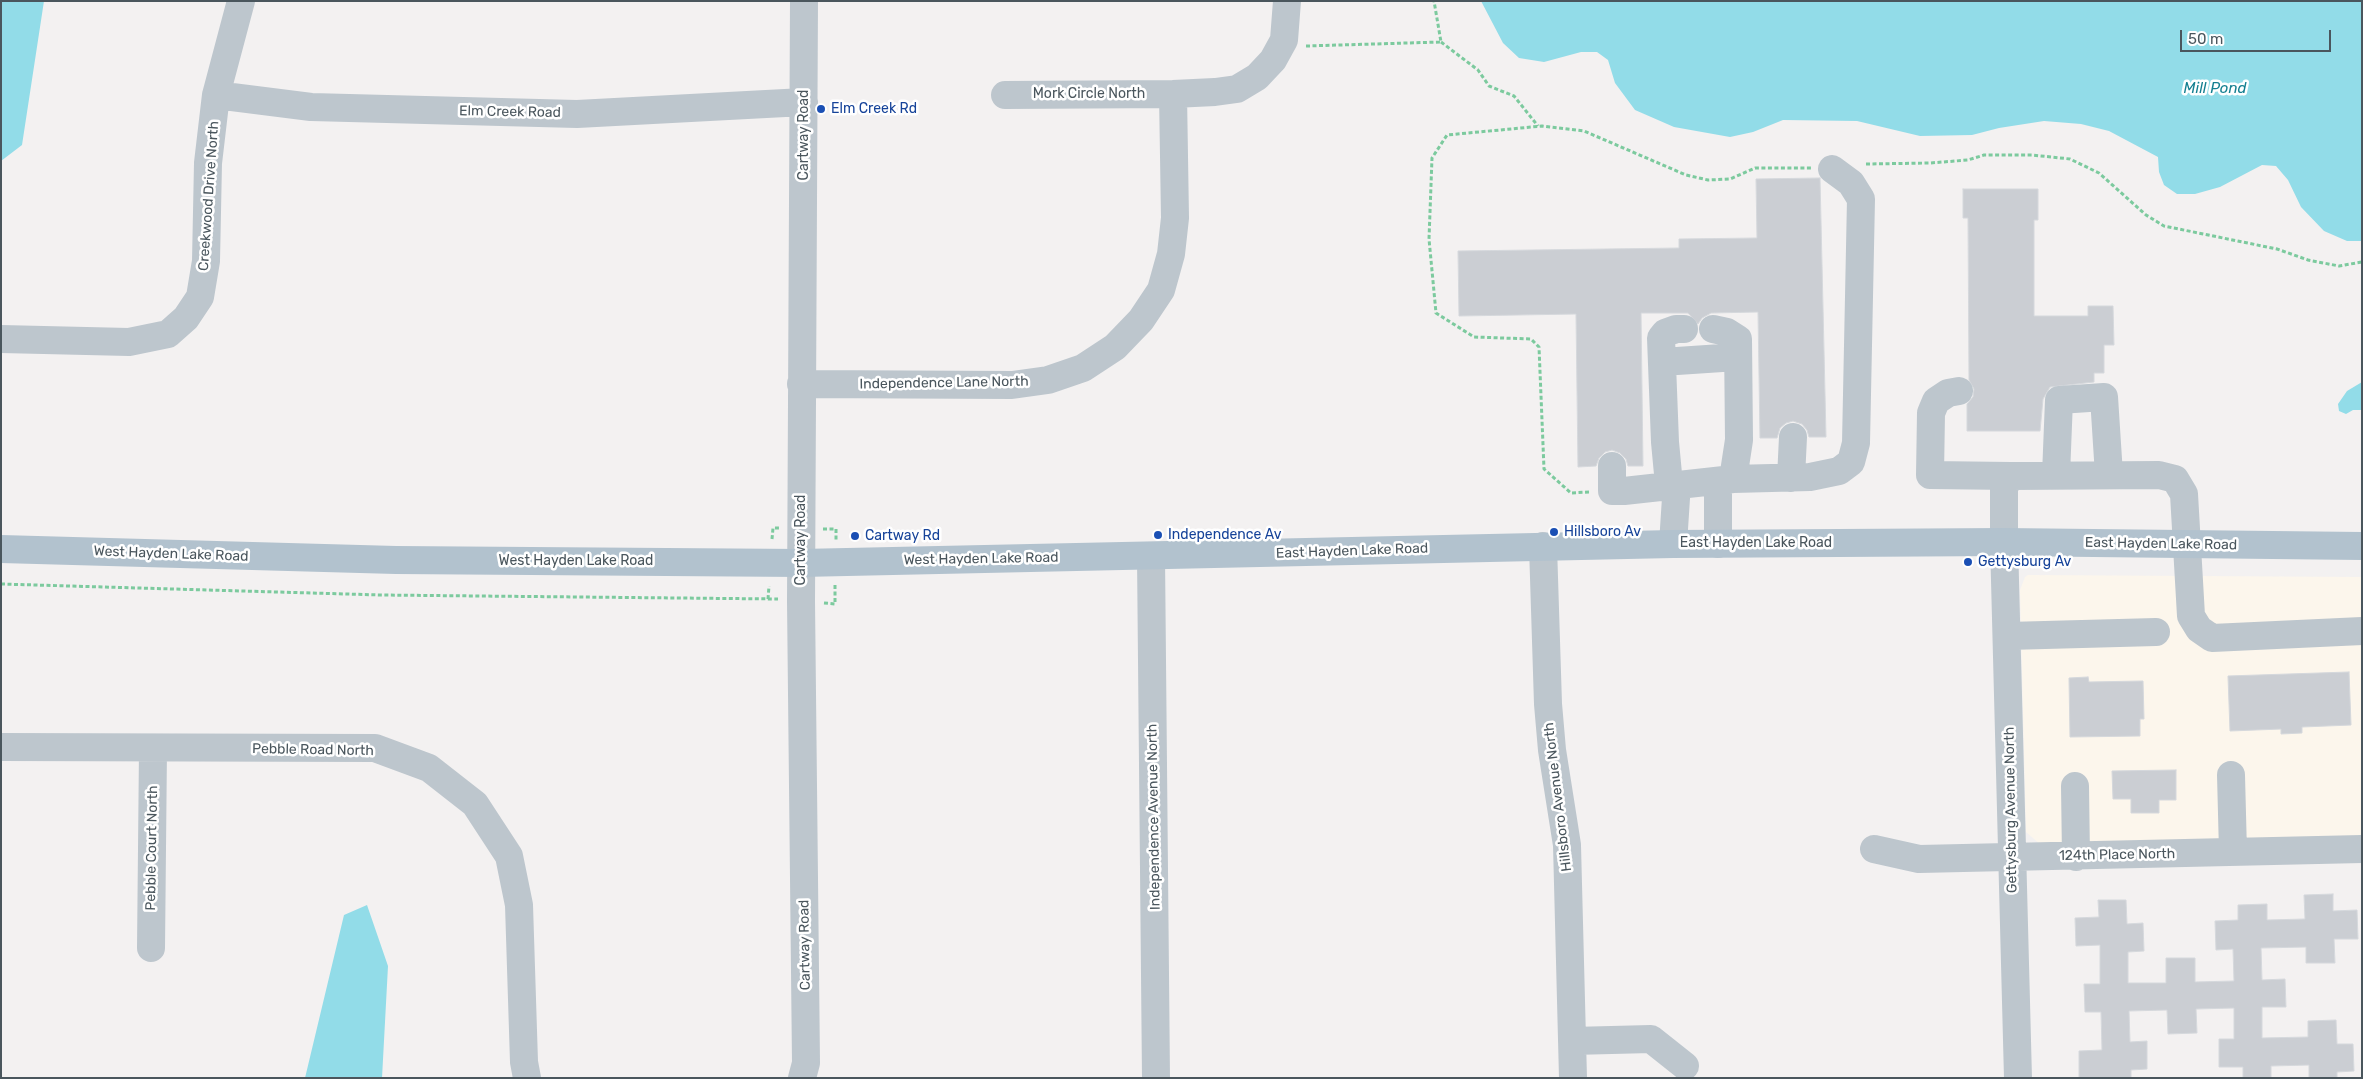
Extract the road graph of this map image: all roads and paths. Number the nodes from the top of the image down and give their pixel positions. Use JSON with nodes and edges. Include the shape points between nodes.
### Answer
{"nodes":[{"id":1,"x":241,"y":1,"type":"edge"},
{"id":2,"x":804,"y":1,"type":"edge"},
{"id":3,"x":1287,"y":1,"type":"edge"},
{"id":4,"x":1434,"y":1,"type":"edge"},
{"id":5,"x":1284,"y":40,"type":"junction"},
{"id":6,"x":1441,"y":42,"type":"junction"},
{"id":7,"x":1173,"y":94,"type":"junction"},
{"id":8,"x":216,"y":95,"type":"junction"},
{"id":9,"x":1005,"y":95,"type":"dead end"},
{"id":10,"x":804,"y":102,"type":"junction"},
{"id":11,"x":1538,"y":126,"type":"junction"},
{"id":12,"x":1832,"y":169,"type":"junction"},
{"id":13,"x":2362,"y":262,"type":"edge"},
{"id":14,"x":1684,"y":329,"type":"dead end"},
{"id":15,"x":1713,"y":329,"type":"dead end"},
{"id":16,"x":1,"y":339,"type":"edge"},
{"id":17,"x":1737,"y":357,"type":"junction"},
{"id":18,"x":1662,"y":362,"type":"junction"},
{"id":19,"x":801,"y":384,"type":"junction"},
{"id":20,"x":1959,"y":391,"type":"dead end"},
{"id":21,"x":1793,"y":437,"type":"dead end"},
{"id":22,"x":2056,"y":475,"type":"junction"},
{"id":23,"x":2109,"y":475,"type":"junction"},
{"id":24,"x":2011,"y":476,"type":"junction"},
{"id":25,"x":1612,"y":478,"type":"joint"},
{"id":26,"x":1791,"y":478,"type":"junction"},
{"id":27,"x":1725,"y":480,"type":"junction"},
{"id":28,"x":1674,"y":486,"type":"junction"},
{"id":29,"x":2004,"y":542,"type":"junction"},
{"id":30,"x":1674,"y":544,"type":"junction"},
{"id":31,"x":1718,"y":544,"type":"junction"},
{"id":32,"x":2186,"y":544,"type":"junction"},
{"id":33,"x":1542,"y":546,"type":"junction"},
{"id":34,"x":2362,"y":546,"type":"edge"},
{"id":35,"x":1,"y":549,"type":"edge"},
{"id":36,"x":1151,"y":556,"type":"junction"},
{"id":37,"x":801,"y":563,"type":"junction"},
{"id":38,"x":1,"y":584,"type":"edge"},
{"id":39,"x":768,"y":599,"type":"dead end"},
{"id":40,"x":2362,"y":631,"type":"edge"},
{"id":41,"x":2156,"y":632,"type":"dead end"},
{"id":42,"x":2008,"y":636,"type":"junction"},
{"id":43,"x":1,"y":747,"type":"edge"},
{"id":44,"x":153,"y":749,"type":"junction"},
{"id":45,"x":2231,"y":775,"type":"dead end"},
{"id":46,"x":2075,"y":786,"type":"dead end"},
{"id":47,"x":1874,"y":849,"type":"dead end"},
{"id":48,"x":2362,"y":849,"type":"edge"},
{"id":49,"x":2233,"y":852,"type":"junction"},
{"id":50,"x":2012,"y":856,"type":"junction"},
{"id":51,"x":2076,"y":857,"type":"junction"},
{"id":52,"x":151,"y":948,"type":"dead end"},
{"id":53,"x":1572,"y":1041,"type":"junction"},
{"id":54,"x":1685,"y":1066,"type":"dead end"},
{"id":55,"x":528,"y":1078,"type":"edge"},
{"id":56,"x":802,"y":1078,"type":"edge"},
{"id":57,"x":1156,"y":1078,"type":"edge"},
{"id":58,"x":1573,"y":1078,"type":"edge"},
{"id":59,"x":2018,"y":1078,"type":"edge"}],
"edges":[{"from":1,"to":8,"type":"street","name":"Creekwood Drive North"},
{"from":2,"to":10,"type":"street","name":"Cartway Road"},
{"from":3,"to":5,"type":"street"},
{"from":4,"to":6,"type":"path"},
{"from":5,"to":6,"type":"path","via":[[1305,46]]},
{"from":5,"to":7,"type":"street","via":[[1273,60],[1257,77],[1237,89]]},
{"from":6,"to":11,"type":"path","via":[[1478,70],[1489,86],[1514,96]]},
{"from":7,"to":9,"type":"street","name":"Mork Circle North"},
{"from":7,"to":19,"type":"street","name":"Independence Lane North","via":[[1175,218],[1171,254],[1161,290],[1141,320],[1115,347],[1083,368],[1048,380],[1012,385]]},
{"from":8,"to":10,"type":"street","name":"Elm Creek Road","via":[[311,108],[577,114]]},
{"from":8,"to":16,"type":"street","name":"Creekwood Drive North","via":[[208,162],[206,261],[200,297],[186,318],[168,334],[129,342]]},
{"from":10,"to":19,"type":"street","name":"Cartway Road"},
{"from":11,"to":12,"type":"path","via":[[1584,131],[1686,175],[1708,180],[1730,179],[1755,168]]},
{"from":11,"to":25,"type":"path","via":[[1447,135],[1432,158],[1430,239],[1436,313],[1474,337],[1531,339],[1540,347],[1544,469],[1571,493]]},
{"from":12,"to":13,"type":"path","via":[[1843,164],[1930,163],[1984,156],[2032,155],[2070,159],[2098,173],[2146,215],[2164,226],[2277,249],[2338,266]]},
{"from":12,"to":26,"type":"street","via":[[1851,183],[1861,199],[1856,443],[1851,462],[1839,471]]},
{"from":14,"to":18,"type":"street","via":[[1670,331],[1661,338]]},
{"from":15,"to":17,"type":"street","via":[[1738,339]]},
{"from":17,"to":18,"type":"street"},
{"from":17,"to":27,"type":"street","via":[[1739,440]]},
{"from":18,"to":28,"type":"street","via":[[1668,474]]},
{"from":19,"to":37,"type":"street","name":"Cartway Road"},
{"from":20,"to":24,"type":"street","via":[[1948,393],[1936,401],[1931,413],[1930,475]]},
{"from":21,"to":26,"type":"street"},
{"from":22,"to":23,"type":"street"},
{"from":22,"to":23,"type":"street","via":[[2059,400],[2104,397]]},
{"from":22,"to":24,"type":"street"},
{"from":23,"to":32,"type":"street","via":[[2159,475],[2175,479],[2184,494]]},
{"from":24,"to":29,"type":"street","name":"Gettysburg Avenue North","via":[[2004,487]]},
{"from":25,"to":28,"type":"street"},
{"from":26,"to":27,"type":"street"},
{"from":27,"to":28,"type":"street"},
{"from":27,"to":31,"type":"street"},
{"from":28,"to":30,"type":"street"},
{"from":29,"to":31,"type":"main road","name":"East Hayden Lake Road"},
{"from":29,"to":32,"type":"main road","name":"East Hayden Lake Road"},
{"from":29,"to":42,"type":"street","name":"Gettysburg Avenue North"},
{"from":30,"to":31,"type":"main road","name":"East Hayden Lake Road"},
{"from":30,"to":33,"type":"main road","name":"East Hayden Lake Road"},
{"from":32,"to":34,"type":"main road","name":"East Hayden Lake Road"},
{"from":32,"to":40,"type":"street","via":[[2192,616],[2199,629],[2212,638]]},
{"from":33,"to":36,"type":"main road","name":"East Hayden Lake Road"},
{"from":33,"to":53,"type":"street","name":"Hillsboro Avenue North","via":[[1548,704],[1567,844]]},
{"from":35,"to":37,"type":"main road","name":"West Hayden Lake Road","via":[[396,560]]},
{"from":36,"to":37,"type":"main road","name":"West Hayden Lake Road"},
{"from":36,"to":57,"type":"street","name":"Independence Avenue North"},
{"from":37,"to":56,"type":"street","name":"Cartway Road","via":[[806,1054]]},
{"from":38,"to":39,"type":"path","via":[[380,595]]},
{"from":41,"to":42,"type":"street"},
{"from":42,"to":50,"type":"street","name":"Gettysburg Avenue North"},
{"from":43,"to":44,"type":"street","name":"Pebble Road North"},
{"from":44,"to":52,"type":"street","name":"Pebble Court North"},
{"from":44,"to":55,"type":"street","name":"Pebble Road North","via":[[374,748],[429,768],[475,804],[509,856],[519,905],[524,1062]]},
{"from":45,"to":49,"type":"street"},
{"from":46,"to":51,"type":"street"},
{"from":47,"to":50,"type":"street","name":"124th Place North","via":[[1919,859]]},
{"from":48,"to":49,"type":"street","name":"124th Place North"},
{"from":49,"to":51,"type":"street","name":"124th Place North"},
{"from":50,"to":51,"type":"street","name":"124th Place North"},
{"from":50,"to":59,"type":"street","name":"Gettysburg Avenue North"},
{"from":53,"to":54,"type":"street","via":[[1651,1039]]},
{"from":53,"to":58,"type":"street","name":"Hillsboro Avenue North"}]}
